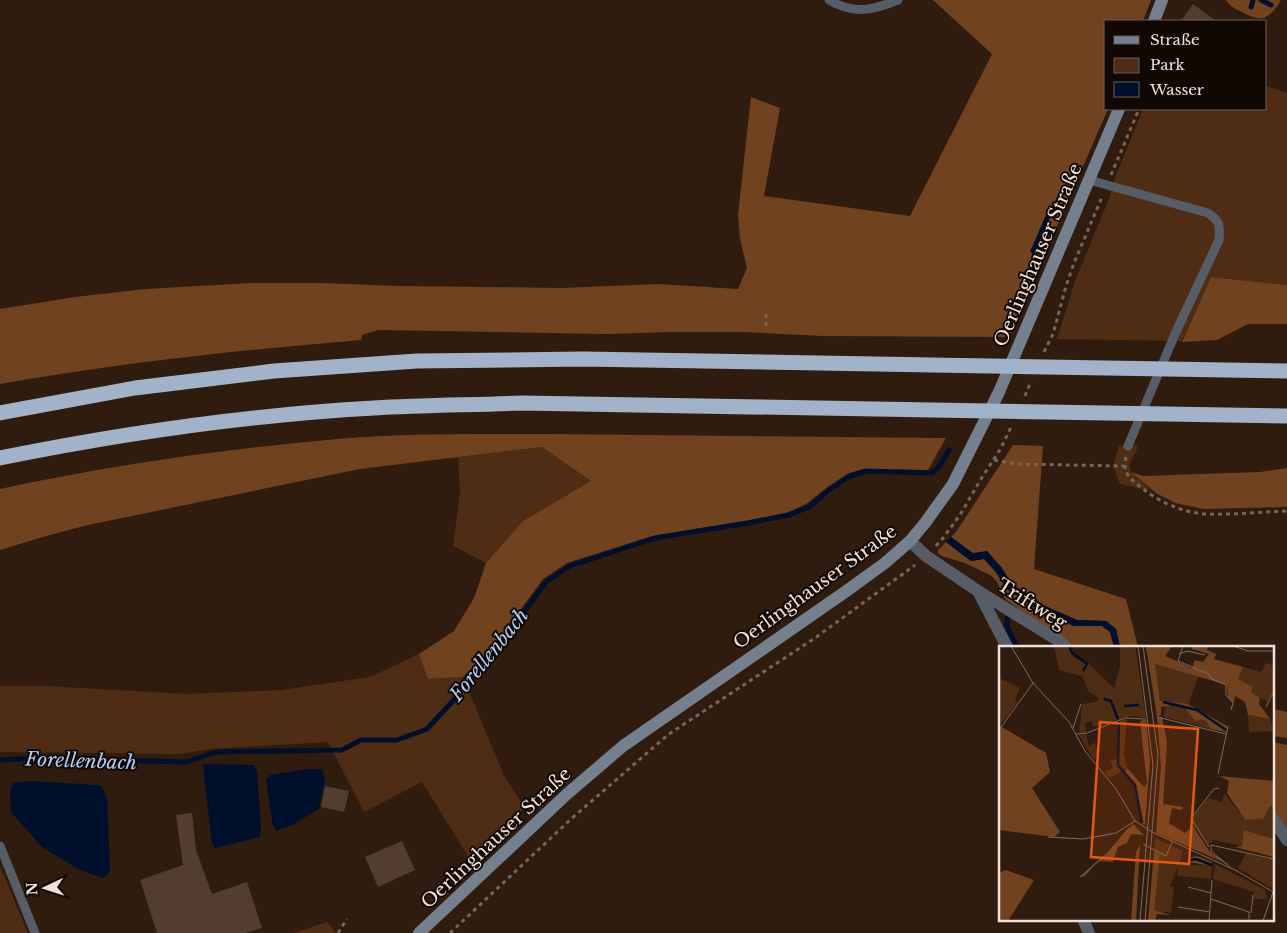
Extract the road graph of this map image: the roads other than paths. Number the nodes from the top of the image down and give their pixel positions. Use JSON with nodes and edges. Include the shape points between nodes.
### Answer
{"nodes":[{"id":1,"x":829,"y":0,"type":"edge"},
{"id":2,"x":898,"y":0,"type":"edge"},
{"id":3,"x":1162,"y":0,"type":"edge"},
{"id":4,"x":1154,"y":20,"type":"edge"},
{"id":5,"x":1119,"y":110,"type":"edge"},
{"id":6,"x":1089,"y":180,"type":"junction"},
{"id":7,"x":1287,"y":371,"type":"edge"},
{"id":8,"x":0,"y":413,"type":"edge"},
{"id":9,"x":1287,"y":416,"type":"edge"},
{"id":10,"x":1128,"y":446,"type":"road end"},
{"id":11,"x":0,"y":458,"type":"edge"},
{"id":12,"x":910,"y":540,"type":"junction"},
{"id":13,"x":978,"y":592,"type":"junction"},
{"id":14,"x":1006,"y":646,"type":"edge"},
{"id":15,"x":1065,"y":646,"type":"edge"},
{"id":16,"x":1274,"y":820,"type":"edge"},
{"id":17,"x":1287,"y":840,"type":"edge"},
{"id":18,"x":0,"y":846,"type":"edge"},
{"id":19,"x":1083,"y":920,"type":"edge"},
{"id":20,"x":35,"y":933,"type":"edge"},
{"id":21,"x":419,"y":933,"type":"edge"},
{"id":22,"x":1089,"y":933,"type":"edge"}],
"edges":[{"from":1,"to":2,"type":"lane","via":[[848,9],[865,10]]},
{"from":3,"to":4,"type":"main road"},
{"from":5,"to":6,"type":"main road","name":"Oerlinghauser Straße"},
{"from":6,"to":10,"type":"lane","via":[[1208,213],[1220,226],[1219,240]]},
{"from":6,"to":12,"type":"main road","name":"Oerlinghauser Straße","via":[[1003,384],[974,443],[953,484]]},
{"from":7,"to":8,"type":"highway","via":[[583,360],[417,361],[274,370],[136,388]]},
{"from":9,"to":11,"type":"highway","via":[[521,403],[374,408],[256,418],[139,433]]},
{"from":12,"to":13,"type":"street","name":"Triftweg","via":[[926,556]]},
{"from":12,"to":21,"type":"main road","name":"Oerlinghauser Straße","via":[[845,592],[623,746]]},
{"from":13,"to":14,"type":"street","name":"Triftweg"},
{"from":13,"to":15,"type":"street","name":"Triftweg"},
{"from":16,"to":17,"type":"street"},
{"from":18,"to":20,"type":"lane"},
{"from":19,"to":22,"type":"street"}]}
